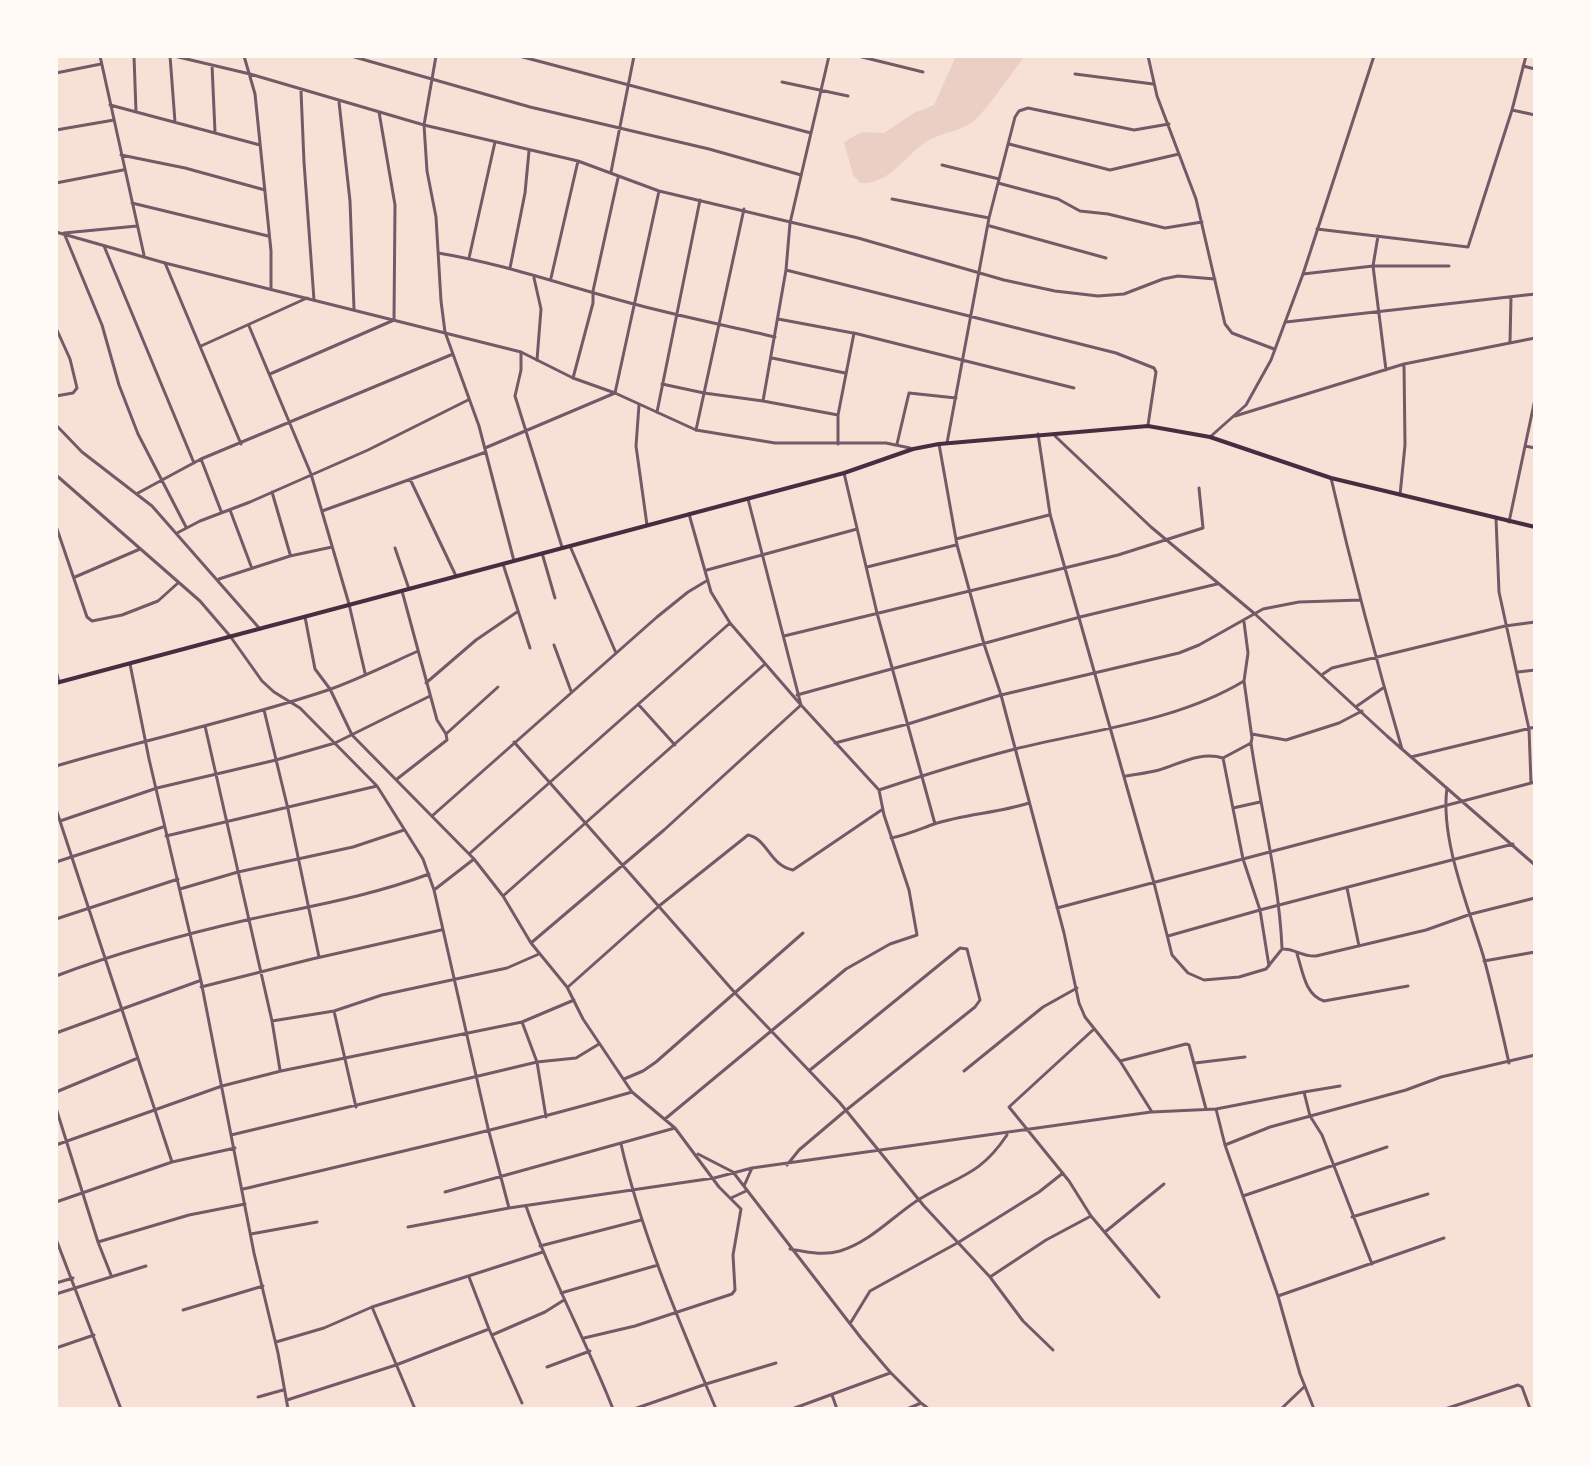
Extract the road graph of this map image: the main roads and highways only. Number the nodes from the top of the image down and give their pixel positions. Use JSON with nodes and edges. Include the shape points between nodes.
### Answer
{"nodes":[{"id":1,"x":1535,"y":527,"type":"edge"},
{"id":2,"x":58,"y":682,"type":"edge"}],
"edges":[{"from":1,"to":2,"type":"highway","via":[[1331,478],[1210,437],[1148,426],[947,443]]}]}
